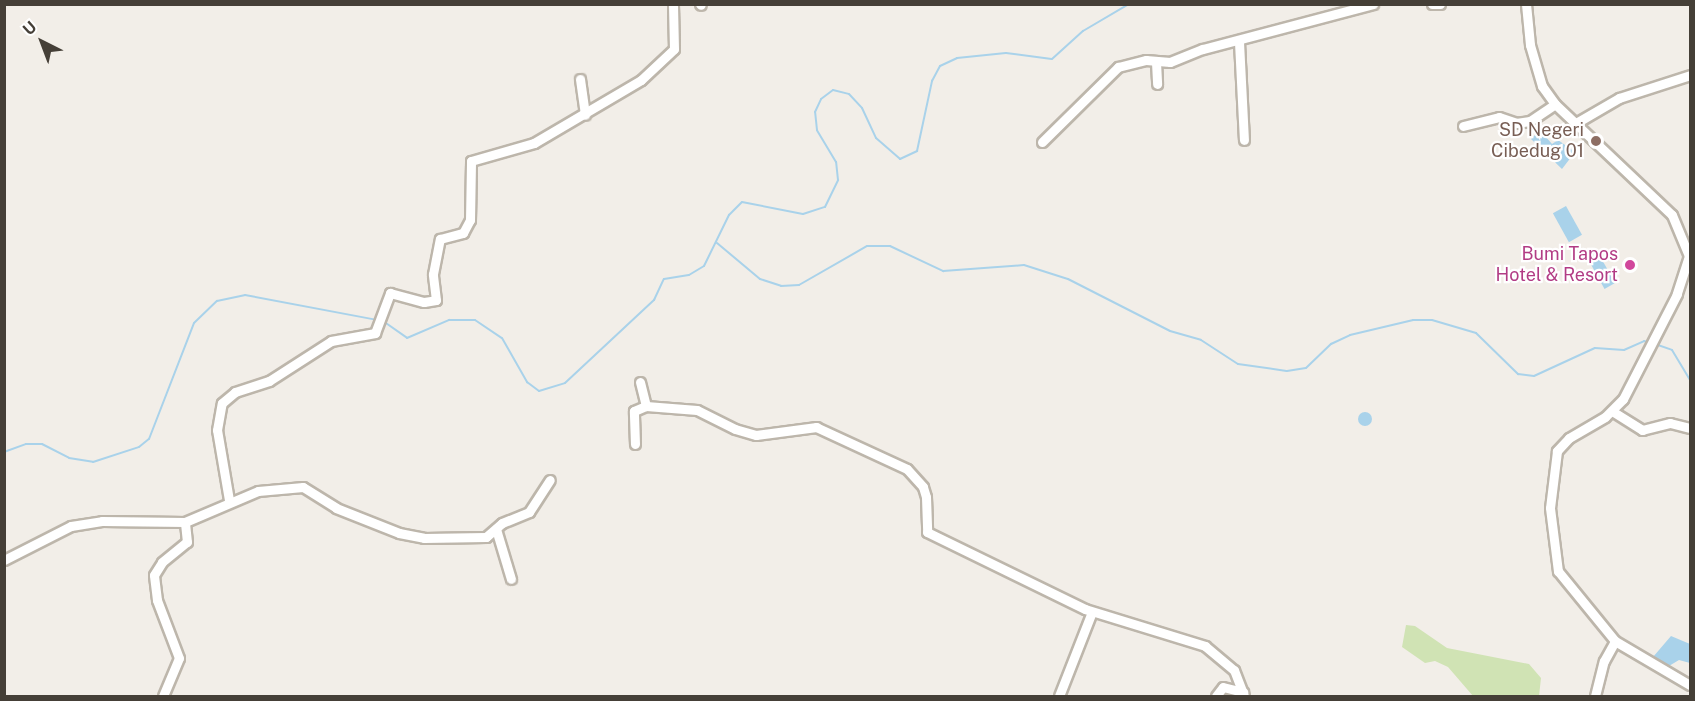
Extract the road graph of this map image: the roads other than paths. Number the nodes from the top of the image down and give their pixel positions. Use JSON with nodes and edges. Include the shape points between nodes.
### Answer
{"nodes":[{"id":1,"x":674,"y":4,"type":"edge"},
{"id":2,"x":1373,"y":4,"type":"edge"},
{"id":3,"x":1432,"y":4,"type":"edge"},
{"id":4,"x":1440,"y":4,"type":"edge"},
{"id":5,"x":1526,"y":4,"type":"edge"},
{"id":6,"x":1239,"y":42,"type":"junction"},
{"id":7,"x":1156,"y":62,"type":"junction"},
{"id":8,"x":1690,"y":75,"type":"edge"},
{"id":9,"x":580,"y":79,"type":"dead end"},
{"id":10,"x":1157,"y":84,"type":"dead end"},
{"id":11,"x":1555,"y":104,"type":"junction"},
{"id":12,"x":585,"y":115,"type":"junction"},
{"id":13,"x":1576,"y":123,"type":"junction"},
{"id":14,"x":1463,"y":126,"type":"dead end"},
{"id":15,"x":1244,"y":140,"type":"dead end"},
{"id":16,"x":1042,"y":142,"type":"dead end"},
{"id":17,"x":1690,"y":256,"type":"edge"},
{"id":18,"x":640,"y":382,"type":"dead end"},
{"id":19,"x":646,"y":406,"type":"junction"},
{"id":20,"x":1612,"y":411,"type":"junction"},
{"id":21,"x":1690,"y":428,"type":"edge"},
{"id":22,"x":635,"y":444,"type":"dead end"},
{"id":23,"x":550,"y":480,"type":"dead end"},
{"id":24,"x":229,"y":500,"type":"junction"},
{"id":25,"x":184,"y":522,"type":"junction"},
{"id":26,"x":496,"y":529,"type":"junction"},
{"id":27,"x":4,"y":560,"type":"edge"},
{"id":28,"x":511,"y":579,"type":"dead end"},
{"id":29,"x":1092,"y":612,"type":"junction"},
{"id":30,"x":1615,"y":641,"type":"junction"},
{"id":31,"x":1690,"y":685,"type":"edge"},
{"id":32,"x":1244,"y":694,"type":"edge"},
{"id":33,"x":163,"y":696,"type":"edge"},
{"id":34,"x":1059,"y":696,"type":"edge"},
{"id":35,"x":1216,"y":696,"type":"edge"},
{"id":36,"x":1595,"y":696,"type":"edge"}],
"edges":[{"from":1,"to":12,"type":"street","via":[[675,44],[670,54],[641,80]]},
{"from":2,"to":6,"type":"street"},
{"from":3,"to":4,"type":"street"},
{"from":5,"to":11,"type":"street","via":[[1537,74]]},
{"from":6,"to":7,"type":"street","via":[[1203,49],[1170,62]]},
{"from":6,"to":15,"type":"street"},
{"from":7,"to":10,"type":"street"},
{"from":7,"to":16,"type":"street","via":[[1132,62],[1118,67]]},
{"from":8,"to":13,"type":"street","via":[[1619,98]]},
{"from":9,"to":12,"type":"street"},
{"from":11,"to":13,"type":"street"},
{"from":11,"to":14,"type":"street","via":[[1530,121],[1516,123],[1499,117]]},
{"from":12,"to":24,"type":"street","via":[[522,148],[471,161],[470,220],[463,233],[441,239],[434,274],[437,298],[424,302],[390,293],[380,329],[366,337],[331,340],[269,381],[235,392],[222,403],[217,430]]},
{"from":13,"to":17,"type":"street","via":[[1671,215]]},
{"from":17,"to":20,"type":"street","via":[[1677,294],[1635,381]]},
{"from":18,"to":19,"type":"street"},
{"from":19,"to":22,"type":"street","via":[[634,411]]},
{"from":19,"to":29,"type":"street","via":[[697,410],[756,435],[816,427],[853,447],[894,461],[923,487],[927,531]]},
{"from":20,"to":21,"type":"street","via":[[1642,430],[1670,423]]},
{"from":20,"to":30,"type":"street","via":[[1569,438],[1557,451],[1550,508],[1558,571]]},
{"from":23,"to":26,"type":"street","via":[[529,512]]},
{"from":24,"to":25,"type":"street"},
{"from":24,"to":26,"type":"street","via":[[265,490],[303,487],[354,516],[414,537],[486,537]]},
{"from":25,"to":27,"type":"street","via":[[89,522],[47,536]]},
{"from":25,"to":33,"type":"street","via":[[187,542],[162,562],[154,575],[157,600],[179,658]]},
{"from":26,"to":28,"type":"street"},
{"from":29,"to":32,"type":"street","via":[[1205,646],[1234,670]]},
{"from":29,"to":34,"type":"street"},
{"from":30,"to":31,"type":"street"},
{"from":30,"to":36,"type":"street","via":[[1604,661]]},
{"from":32,"to":35,"type":"street","via":[[1223,687]]}]}
